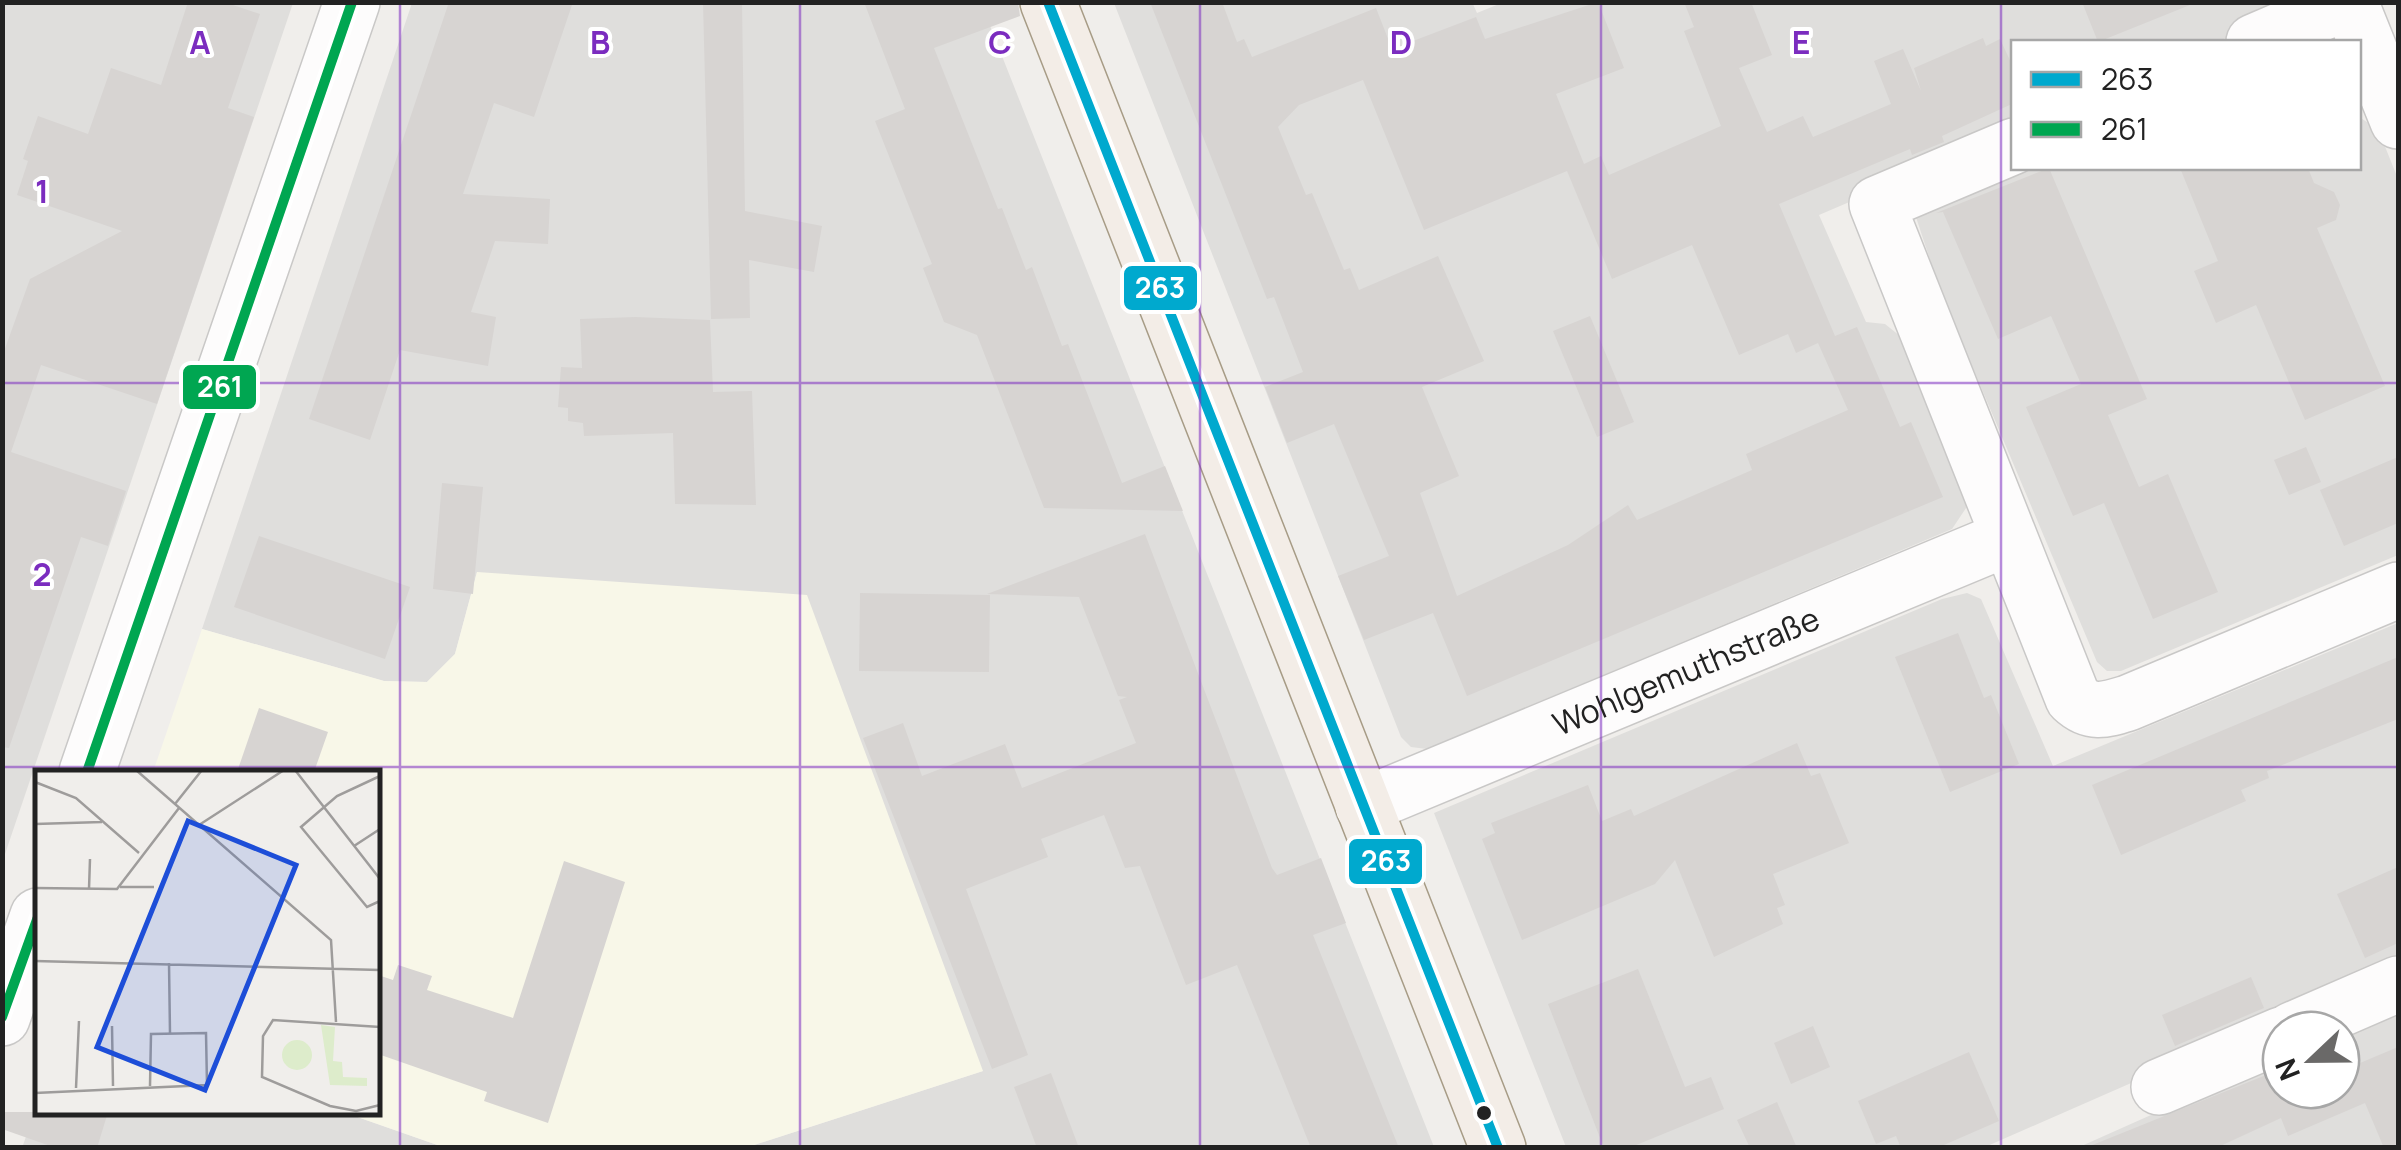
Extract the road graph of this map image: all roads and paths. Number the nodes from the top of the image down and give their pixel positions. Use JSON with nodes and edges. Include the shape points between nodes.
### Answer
{"nodes":[{"id":1,"x":352,"y":2,"type":"edge"},
{"id":2,"x":1048,"y":2,"type":"edge"},
{"id":3,"x":2348,"y":2,"type":"edge"},
{"id":4,"x":2259,"y":40,"type":"edge"},
{"id":5,"x":2398,"y":121,"type":"edge"},
{"id":6,"x":2011,"y":147,"type":"edge"},
{"id":7,"x":2008,"y":538,"type":"junction"},
{"id":8,"x":2398,"y":590,"type":"edge"},
{"id":9,"x":88,"y":770,"type":"edge"},
{"id":10,"x":1363,"y":806,"type":"junction"},
{"id":11,"x":35,"y":924,"type":"edge"},
{"id":12,"x":2398,"y":984,"type":"edge"},
{"id":13,"x":2338,"y":1010,"type":"edge"},
{"id":14,"x":2,"y":1018,"type":"edge"},
{"id":15,"x":2261,"y":1044,"type":"edge"},
{"id":16,"x":2159,"y":1087,"type":"dead end"},
{"id":17,"x":1498,"y":1148,"type":"edge"}],
"edges":[{"from":1,"to":9,"type":"street"},
{"from":2,"to":10,"type":"main road"},
{"from":3,"to":4,"type":"street"},
{"from":3,"to":5,"type":"street"},
{"from":6,"to":7,"type":"street","via":[[1878,204]]},
{"from":7,"to":8,"type":"street","via":[[2073,698],[2096,711]]},
{"from":7,"to":10,"type":"street","name":"Wohlgemuthstraße"},
{"from":10,"to":17,"type":"main road"},
{"from":11,"to":14,"type":"street"},
{"from":12,"to":13,"type":"street"},
{"from":15,"to":16,"type":"street"}]}
